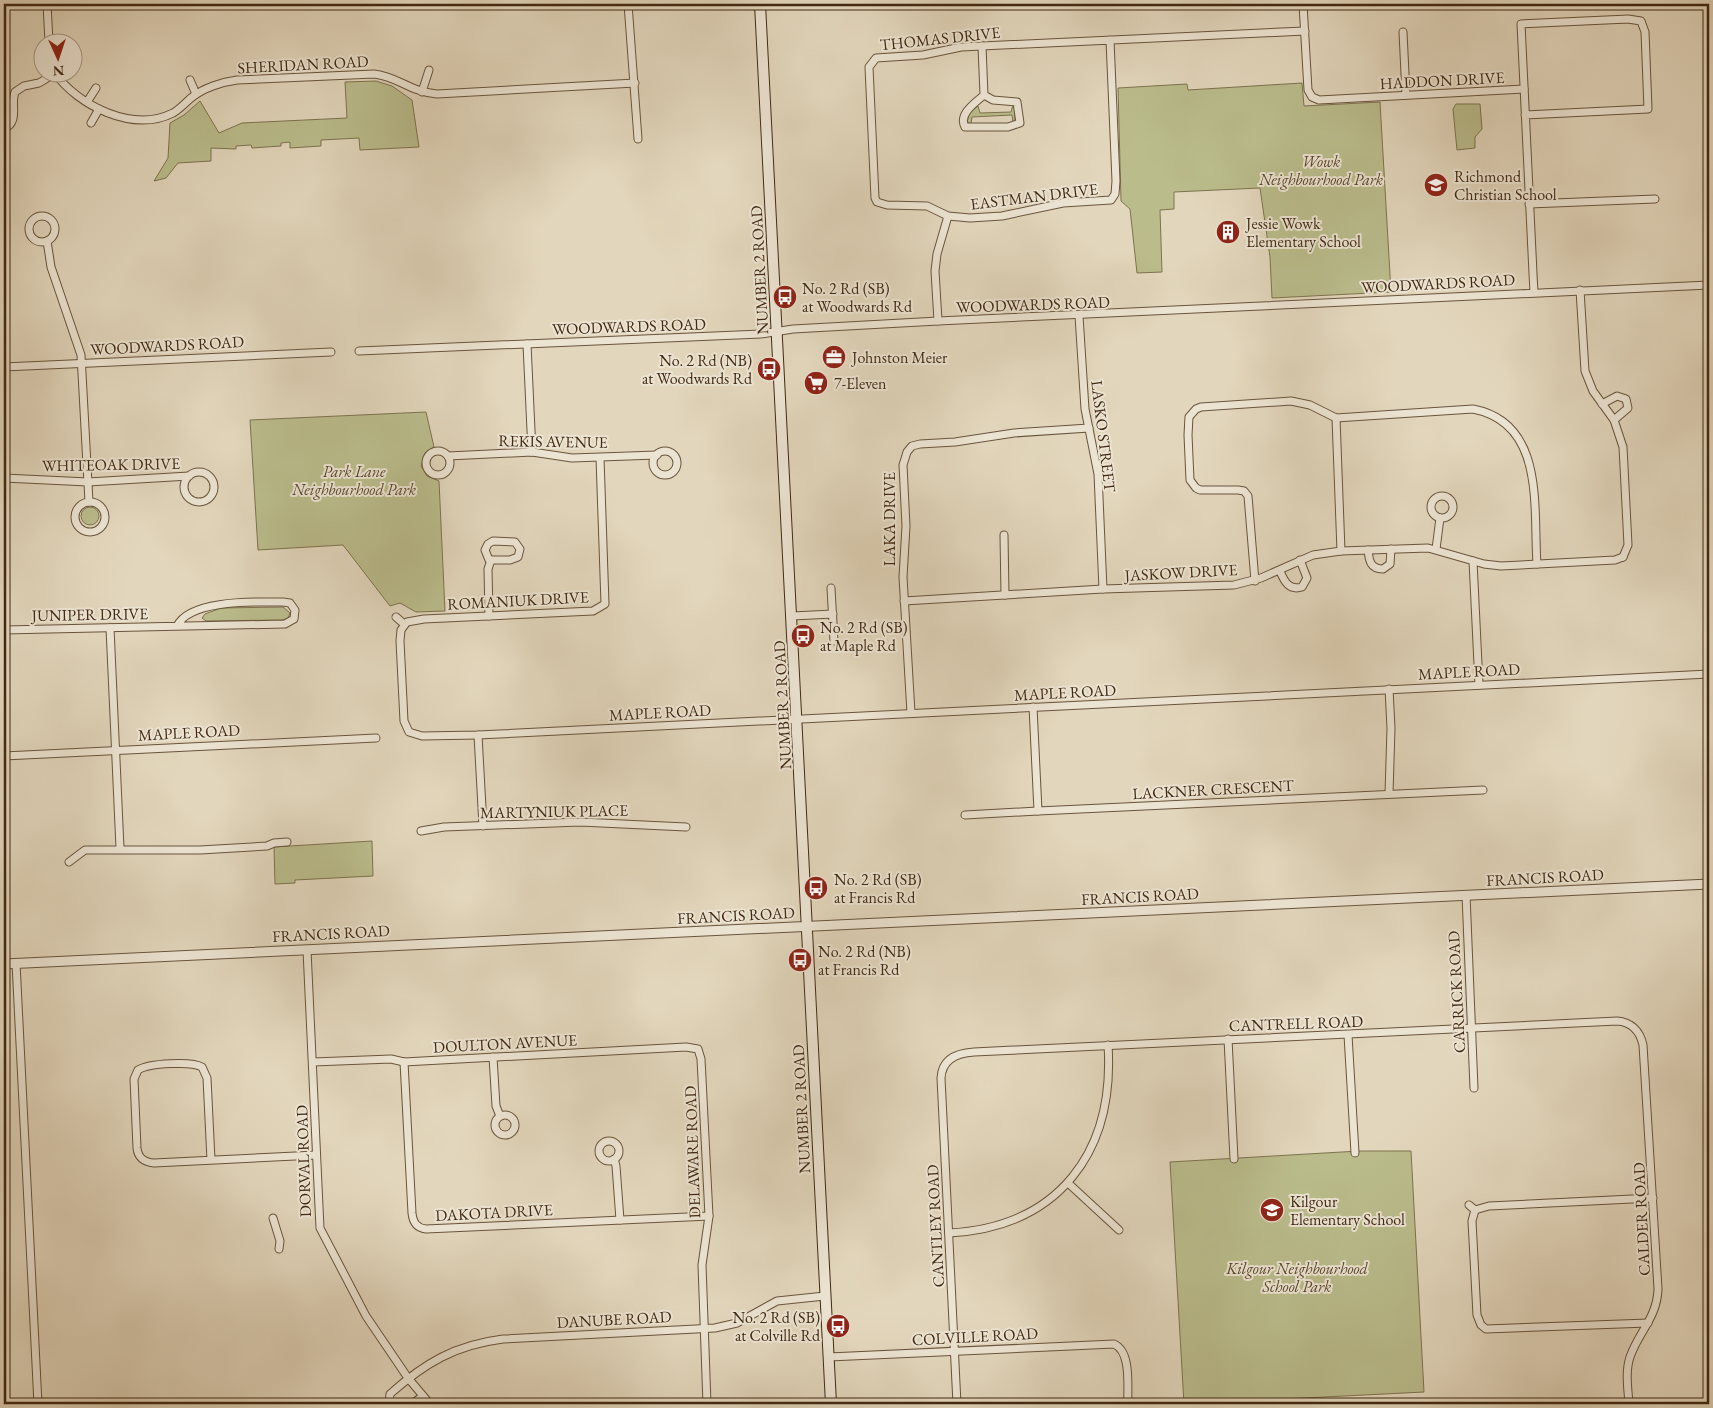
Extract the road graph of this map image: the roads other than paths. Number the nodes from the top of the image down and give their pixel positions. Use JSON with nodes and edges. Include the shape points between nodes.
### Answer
{"nodes":[{"id":1,"x":48,"y":4,"type":"edge"},
{"id":2,"x":628,"y":4,"type":"edge"},
{"id":3,"x":760,"y":4,"type":"edge"},
{"id":4,"x":1304,"y":4,"type":"edge"},
{"id":5,"x":1305,"y":31,"type":"junction"},
{"id":6,"x":49,"y":32,"type":"edge"},
{"id":7,"x":1403,"y":32,"type":"dead end"},
{"id":8,"x":1110,"y":40,"type":"junction"},
{"id":9,"x":982,"y":46,"type":"junction"},
{"id":10,"x":429,"y":70,"type":"dead end"},
{"id":11,"x":190,"y":80,"type":"dead end"},
{"id":12,"x":40,"y":82,"type":"edge"},
{"id":13,"x":62,"y":82,"type":"edge"},
{"id":14,"x":635,"y":83,"type":"junction"},
{"id":15,"x":96,"y":88,"type":"dead end"},
{"id":16,"x":1524,"y":89,"type":"junction"},
{"id":17,"x":422,"y":92,"type":"junction"},
{"id":18,"x":196,"y":94,"type":"junction"},
{"id":19,"x":984,"y":95,"type":"junction"},
{"id":20,"x":1406,"y":95,"type":"junction"},
{"id":21,"x":87,"y":102,"type":"junction"},
{"id":22,"x":99,"y":108,"type":"junction"},
{"id":23,"x":1525,"y":115,"type":"junction"},
{"id":24,"x":91,"y":123,"type":"dead end"},
{"id":25,"x":4,"y":129,"type":"edge"},
{"id":26,"x":638,"y":139,"type":"dead end"},
{"id":27,"x":1655,"y":199,"type":"dead end"},
{"id":28,"x":1529,"y":204,"type":"junction"},
{"id":29,"x":948,"y":216,"type":"junction"},
{"id":30,"x":47,"y":241,"type":"dead end"},
{"id":31,"x":1709,"y":285,"type":"edge"},
{"id":32,"x":1580,"y":290,"type":"junction"},
{"id":33,"x":1534,"y":292,"type":"junction"},
{"id":34,"x":1080,"y":316,"type":"junction"},
{"id":35,"x":938,"y":321,"type":"junction"},
{"id":36,"x":777,"y":332,"type":"junction"},
{"id":37,"x":527,"y":344,"type":"junction"},
{"id":38,"x":359,"y":351,"type":"dead end"},
{"id":39,"x":331,"y":352,"type":"dead end"},
{"id":40,"x":81,"y":364,"type":"junction"},
{"id":41,"x":4,"y":367,"type":"edge"},
{"id":42,"x":1602,"y":404,"type":"junction"},
{"id":43,"x":1336,"y":418,"type":"junction"},
{"id":44,"x":1614,"y":420,"type":"junction"},
{"id":45,"x":1089,"y":428,"type":"junction"},
{"id":46,"x":532,"y":452,"type":"junction"},
{"id":47,"x":657,"y":455,"type":"dead end"},
{"id":48,"x":448,"y":456,"type":"dead end"},
{"id":49,"x":600,"y":458,"type":"junction"},
{"id":50,"x":190,"y":476,"type":"junction"},
{"id":51,"x":4,"y":478,"type":"edge"},
{"id":52,"x":88,"y":482,"type":"junction"},
{"id":53,"x":90,"y":502,"type":"junction"},
{"id":54,"x":1440,"y":518,"type":"dead end"},
{"id":55,"x":1004,"y":535,"type":"dead end"},
{"id":56,"x":1391,"y":548,"type":"junction"},
{"id":57,"x":1436,"y":549,"type":"junction"},
{"id":58,"x":1368,"y":550,"type":"junction"},
{"id":59,"x":1341,"y":551,"type":"junction"},
{"id":60,"x":491,"y":560,"type":"junction"},
{"id":61,"x":1300,"y":560,"type":"junction"},
{"id":62,"x":1473,"y":561,"type":"junction"},
{"id":63,"x":1537,"y":564,"type":"junction"},
{"id":64,"x":1280,"y":570,"type":"junction"},
{"id":65,"x":1255,"y":581,"type":"junction"},
{"id":66,"x":831,"y":588,"type":"dead end"},
{"id":67,"x":1103,"y":589,"type":"junction"},
{"id":68,"x":1005,"y":595,"type":"junction"},
{"id":69,"x":904,"y":601,"type":"junction"},
{"id":70,"x":833,"y":614,"type":"junction"},
{"id":71,"x":489,"y":616,"type":"junction"},
{"id":72,"x":792,"y":616,"type":"junction"},
{"id":73,"x":396,"y":617,"type":"dead end"},
{"id":74,"x":404,"y":624,"type":"junction"},
{"id":75,"x":177,"y":626,"type":"junction"},
{"id":76,"x":110,"y":628,"type":"junction"},
{"id":77,"x":4,"y":630,"type":"edge"},
{"id":78,"x":834,"y":641,"type":"dead end"},
{"id":79,"x":1709,"y":674,"type":"edge"},
{"id":80,"x":1479,"y":685,"type":"junction"},
{"id":81,"x":1389,"y":689,"type":"junction"},
{"id":82,"x":1033,"y":707,"type":"junction"},
{"id":83,"x":911,"y":713,"type":"junction"},
{"id":84,"x":798,"y":720,"type":"junction"},
{"id":85,"x":478,"y":735,"type":"junction"},
{"id":86,"x":376,"y":738,"type":"dead end"},
{"id":87,"x":116,"y":750,"type":"junction"},
{"id":88,"x":4,"y":756,"type":"edge"},
{"id":89,"x":1483,"y":790,"type":"dead end"},
{"id":90,"x":1389,"y":794,"type":"junction"},
{"id":91,"x":1038,"y":811,"type":"junction"},
{"id":92,"x":965,"y":815,"type":"dead end"},
{"id":93,"x":482,"y":826,"type":"junction"},
{"id":94,"x":686,"y":827,"type":"dead end"},
{"id":95,"x":421,"y":831,"type":"dead end"},
{"id":96,"x":287,"y":842,"type":"dead end"},
{"id":97,"x":120,"y":848,"type":"junction"},
{"id":98,"x":69,"y":862,"type":"dead end"},
{"id":99,"x":1709,"y":884,"type":"edge"},
{"id":100,"x":1466,"y":895,"type":"junction"},
{"id":101,"x":808,"y":927,"type":"junction"},
{"id":102,"x":307,"y":950,"type":"junction"},
{"id":103,"x":16,"y":963,"type":"junction"},
{"id":104,"x":4,"y":964,"type":"edge"},
{"id":105,"x":1472,"y":1028,"type":"junction"},
{"id":106,"x":1634,"y":1028,"type":"joint"},
{"id":107,"x":1348,"y":1035,"type":"junction"},
{"id":108,"x":1228,"y":1039,"type":"junction"},
{"id":109,"x":1108,"y":1046,"type":"junction"},
{"id":110,"x":698,"y":1049,"type":"joint"},
{"id":111,"x":958,"y":1054,"type":"joint"},
{"id":112,"x":493,"y":1057,"type":"junction"},
{"id":113,"x":313,"y":1062,"type":"junction"},
{"id":114,"x":404,"y":1062,"type":"junction"},
{"id":115,"x":1474,"y":1088,"type":"dead end"},
{"id":116,"x":500,"y":1116,"type":"dead end"},
{"id":117,"x":1355,"y":1153,"type":"dead end"},
{"id":118,"x":316,"y":1156,"type":"junction"},
{"id":119,"x":1234,"y":1159,"type":"dead end"},
{"id":120,"x":211,"y":1160,"type":"junction"},
{"id":121,"x":614,"y":1160,"type":"dead end"},
{"id":122,"x":1068,"y":1183,"type":"junction"},
{"id":123,"x":1653,"y":1198,"type":"junction"},
{"id":124,"x":709,"y":1216,"type":"junction"},
{"id":125,"x":273,"y":1218,"type":"dead end"},
{"id":126,"x":620,"y":1220,"type":"junction"},
{"id":127,"x":1119,"y":1230,"type":"dead end"},
{"id":128,"x":949,"y":1233,"type":"junction"},
{"id":129,"x":279,"y":1249,"type":"dead end"},
{"id":130,"x":825,"y":1296,"type":"junction"},
{"id":131,"x":1648,"y":1323,"type":"junction"},
{"id":132,"x":703,"y":1329,"type":"junction"},
{"id":133,"x":954,"y":1351,"type":"junction"},
{"id":134,"x":829,"y":1357,"type":"junction"},
{"id":135,"x":408,"y":1378,"type":"junction"},
{"id":136,"x":422,"y":1396,"type":"junction"},
{"id":137,"x":38,"y":1404,"type":"edge"},
{"id":138,"x":389,"y":1404,"type":"edge"},
{"id":139,"x":412,"y":1404,"type":"edge"},
{"id":140,"x":430,"y":1404,"type":"edge"},
{"id":141,"x":707,"y":1404,"type":"edge"},
{"id":142,"x":831,"y":1404,"type":"edge"},
{"id":143,"x":957,"y":1404,"type":"edge"},
{"id":144,"x":1128,"y":1404,"type":"edge"},
{"id":145,"x":1629,"y":1404,"type":"edge"}],
"edges":[{"from":1,"to":6,"type":"street"},
{"from":2,"to":14,"type":"street"},
{"from":3,"to":36,"type":"main road","name":"NUMBER 2 ROAD"},
{"from":4,"to":5,"type":"street","name":"HADDON DRIVE"},
{"from":5,"to":8,"type":"street","name":"THOMAS DRIVE"},
{"from":5,"to":20,"type":"street","name":"HADDON DRIVE","via":[[1308,90],[1312,97],[1324,100]]},
{"from":7,"to":20,"type":"street"},
{"from":8,"to":9,"type":"street","name":"THOMAS DRIVE"},
{"from":8,"to":29,"type":"street","name":"EASTMAN DRIVE","via":[[1116,181],[1111,200],[1063,203],[1002,216]]},
{"from":9,"to":19,"type":"street"},
{"from":9,"to":29,"type":"street","name":"THOMAS DRIVE","via":[[923,55],[881,57],[873,60],[869,67],[877,202],[927,206]]},
{"from":10,"to":17,"type":"street"},
{"from":11,"to":18,"type":"street"},
{"from":12,"to":25,"type":"street","via":[[15,92],[14,118]]},
{"from":13,"to":21,"type":"street","name":"SHERIDAN ROAD"},
{"from":14,"to":17,"type":"street","name":"SHERIDAN ROAD"},
{"from":14,"to":26,"type":"street"},
{"from":15,"to":21,"type":"street"},
{"from":16,"to":20,"type":"street","name":"HADDON DRIVE"},
{"from":16,"to":23,"type":"street","name":"HADDON DRIVE"},
{"from":16,"to":23,"type":"street","via":[[1521,24],[1628,19],[1641,21],[1644,26],[1648,109]]},
{"from":17,"to":18,"type":"street","name":"SHERIDAN ROAD","via":[[385,75],[370,74],[237,80]]},
{"from":18,"to":22,"type":"street","name":"SHERIDAN ROAD","via":[[175,112],[154,118],[125,118]]},
{"from":19,"to":19,"type":"street","via":[[993,100],[1017,102],[1020,123],[1008,127],[966,127],[964,114]]},
{"from":21,"to":22,"type":"street","name":"SHERIDAN ROAD"},
{"from":22,"to":24,"type":"street"},
{"from":23,"to":28,"type":"street","name":"HADDON DRIVE"},
{"from":27,"to":28,"type":"street"},
{"from":28,"to":33,"type":"street","name":"HADDON DRIVE"},
{"from":29,"to":35,"type":"street","via":[[935,271]]},
{"from":30,"to":40,"type":"street","via":[[50,265]]},
{"from":31,"to":32,"type":"street","name":"WOODWARDS ROAD"},
{"from":32,"to":33,"type":"street","name":"WOODWARDS ROAD"},
{"from":32,"to":42,"type":"street","via":[[1585,371]]},
{"from":33,"to":34,"type":"street","name":"WOODWARDS ROAD"},
{"from":34,"to":35,"type":"street","name":"WOODWARDS ROAD"},
{"from":34,"to":45,"type":"street","name":"LASKO STREET","via":[[1083,394]]},
{"from":35,"to":36,"type":"street","name":"WOODWARDS ROAD"},
{"from":36,"to":37,"type":"street","name":"WOODWARDS ROAD"},
{"from":36,"to":72,"type":"main road","name":"NUMBER 2 ROAD"},
{"from":37,"to":38,"type":"street","name":"WOODWARDS ROAD"},
{"from":37,"to":46,"type":"street"},
{"from":39,"to":40,"type":"street","name":"WOODWARDS ROAD"},
{"from":40,"to":41,"type":"street","name":"WOODWARDS ROAD"},
{"from":40,"to":52,"type":"street"},
{"from":42,"to":44,"type":"street"},
{"from":42,"to":44,"type":"street","via":[[1617,396],[1626,399],[1626,412]]},
{"from":43,"to":59,"type":"street"},
{"from":43,"to":63,"type":"street","via":[[1473,409],[1503,420],[1520,442],[1531,469]]},
{"from":43,"to":65,"type":"street","via":[[1310,405],[1291,401],[1206,406],[1196,409],[1190,417],[1190,474],[1193,484],[1205,491],[1238,490],[1248,496]]},
{"from":44,"to":63,"type":"street","name":"JASKOW DRIVE","via":[[1623,447],[1628,545],[1625,560]]},
{"from":45,"to":67,"type":"street","name":"LASKO STREET","via":[[1098,474]]},
{"from":45,"to":69,"type":"street","name":"LAKA DRIVE","via":[[1014,433],[912,446],[903,465],[906,526]]},
{"from":46,"to":48,"type":"street","name":"REKIS AVENUE"},
{"from":46,"to":49,"type":"street","name":"REKIS AVENUE","via":[[562,458]]},
{"from":47,"to":49,"type":"street","name":"REKIS AVENUE"},
{"from":49,"to":71,"type":"street","name":"ROMANIUK DRIVE","via":[[606,594],[603,610]]},
{"from":50,"to":50,"type":"street","name":"WHITEOAK DRIVE","via":[[198,472],[209,476],[214,486],[210,498],[198,502],[189,498],[184,487]]},
{"from":50,"to":52,"type":"street","name":"WHITEOAK DRIVE"},
{"from":51,"to":52,"type":"street","name":"WHITEOAK DRIVE"},
{"from":52,"to":53,"type":"street"},
{"from":53,"to":53,"type":"street","via":[[79,507],[75,518],[80,528],[92,531],[102,526],[105,516],[101,506]]},
{"from":54,"to":57,"type":"street"},
{"from":55,"to":68,"type":"street"},
{"from":56,"to":57,"type":"street","name":"JASKOW DRIVE"},
{"from":56,"to":58,"type":"street","name":"JASKOW DRIVE"},
{"from":56,"to":58,"type":"street","via":[[1390,564],[1379,569],[1371,564]]},
{"from":57,"to":62,"type":"street","name":"JASKOW DRIVE"},
{"from":58,"to":59,"type":"street","name":"JASKOW DRIVE"},
{"from":59,"to":61,"type":"street","name":"JASKOW DRIVE"},
{"from":60,"to":60,"type":"street","via":[[516,559],[519,545],[512,541],[490,542],[485,552]]},
{"from":60,"to":71,"type":"street","via":[[488,569]]},
{"from":61,"to":64,"type":"street","name":"JASKOW DRIVE"},
{"from":61,"to":64,"type":"street","via":[[1306,578],[1302,587],[1290,586]]},
{"from":62,"to":63,"type":"street","name":"JASKOW DRIVE","via":[[1501,566]]},
{"from":62,"to":80,"type":"street"},
{"from":64,"to":65,"type":"street","name":"JASKOW DRIVE"},
{"from":65,"to":67,"type":"street","name":"JASKOW DRIVE","via":[[1234,585]]},
{"from":66,"to":70,"type":"street"},
{"from":67,"to":68,"type":"street","name":"JASKOW DRIVE"},
{"from":68,"to":69,"type":"street","name":"JASKOW DRIVE"},
{"from":69,"to":83,"type":"street","name":"LAKA DRIVE"},
{"from":70,"to":72,"type":"street"},
{"from":70,"to":78,"type":"street"},
{"from":71,"to":74,"type":"street","name":"ROMANIUK DRIVE","via":[[417,619]]},
{"from":72,"to":84,"type":"main road","name":"NUMBER 2 ROAD"},
{"from":73,"to":74,"type":"street"},
{"from":74,"to":85,"type":"street","name":"MAPLE ROAD","via":[[400,641],[404,721],[409,732],[422,736]]},
{"from":75,"to":75,"type":"street","name":"JUNIPER DRIVE","via":[[285,624],[294,619],[296,610],[287,603],[221,603],[184,618]]},
{"from":75,"to":76,"type":"street","name":"JUNIPER DRIVE"},
{"from":76,"to":77,"type":"street","name":"JUNIPER DRIVE"},
{"from":76,"to":87,"type":"street"},
{"from":79,"to":80,"type":"street","name":"MAPLE ROAD"},
{"from":80,"to":81,"type":"street","name":"MAPLE ROAD"},
{"from":81,"to":82,"type":"street","name":"MAPLE ROAD"},
{"from":81,"to":90,"type":"street"},
{"from":82,"to":83,"type":"street","name":"MAPLE ROAD"},
{"from":82,"to":91,"type":"street"},
{"from":83,"to":84,"type":"street","name":"MAPLE ROAD"},
{"from":84,"to":85,"type":"street","name":"MAPLE ROAD"},
{"from":84,"to":101,"type":"main road","name":"NUMBER 2 ROAD"},
{"from":85,"to":93,"type":"street"},
{"from":86,"to":87,"type":"street","name":"MAPLE ROAD"},
{"from":87,"to":88,"type":"street","name":"MAPLE ROAD"},
{"from":87,"to":97,"type":"street"},
{"from":89,"to":90,"type":"street","name":"LACKNER CRESCENT"},
{"from":90,"to":91,"type":"street","name":"LACKNER CRESCENT"},
{"from":91,"to":92,"type":"street","name":"LACKNER CRESCENT"},
{"from":93,"to":94,"type":"street","name":"MARTYNIUK PLACE","via":[[585,822]]},
{"from":93,"to":95,"type":"street","name":"MARTYNIUK PLACE"},
{"from":96,"to":97,"type":"street","via":[[200,850]]},
{"from":97,"to":98,"type":"street","via":[[85,850]]},
{"from":99,"to":100,"type":"street","name":"FRANCIS ROAD"},
{"from":100,"to":101,"type":"street","name":"FRANCIS ROAD"},
{"from":100,"to":105,"type":"street","name":"CARRICK ROAD"},
{"from":101,"to":102,"type":"street","name":"FRANCIS ROAD"},
{"from":101,"to":130,"type":"main road","name":"NUMBER 2 ROAD"},
{"from":102,"to":103,"type":"street","name":"FRANCIS ROAD"},
{"from":102,"to":113,"type":"street","name":"DORVAL ROAD"},
{"from":103,"to":104,"type":"street","name":"FRANCIS ROAD"},
{"from":103,"to":137,"type":"street"},
{"from":105,"to":106,"type":"street","name":"CANTRELL ROAD","via":[[1617,1021]]},
{"from":105,"to":107,"type":"street","name":"CANTRELL ROAD"},
{"from":105,"to":115,"type":"street","name":"CARRICK ROAD"},
{"from":106,"to":123,"type":"street","name":"CALDER ROAD","via":[[1643,1045]]},
{"from":107,"to":108,"type":"street","name":"CANTRELL ROAD"},
{"from":107,"to":117,"type":"street"},
{"from":108,"to":109,"type":"street","name":"CANTRELL ROAD"},
{"from":108,"to":119,"type":"street"},
{"from":109,"to":111,"type":"street","name":"CANTRELL ROAD"},
{"from":109,"to":122,"type":"street","via":[[1109,1082],[1103,1118],[1092,1146]]},
{"from":110,"to":112,"type":"street","name":"DOULTON AVENUE"},
{"from":110,"to":124,"type":"street","name":"DELAWARE ROAD"},
{"from":111,"to":128,"type":"street","name":"CANTLEY ROAD","via":[[947,1061],[940,1078]]},
{"from":112,"to":114,"type":"street","name":"DOULTON AVENUE"},
{"from":112,"to":116,"type":"street","via":[[496,1106]]},
{"from":113,"to":114,"type":"street","name":"DOULTON AVENUE","via":[[390,1059]]},
{"from":113,"to":118,"type":"street","name":"DORVAL ROAD"},
{"from":114,"to":126,"type":"street","name":"DAKOTA DRIVE","via":[[412,1213],[418,1227]]},
{"from":118,"to":120,"type":"street"},
{"from":118,"to":135,"type":"street","name":"DORVAL ROAD","via":[[318,1212],[324,1240],[366,1316]]},
{"from":120,"to":120,"type":"street","via":[[205,1065],[136,1068],[140,1162]]},
{"from":121,"to":126,"type":"street"},
{"from":122,"to":127,"type":"street"},
{"from":122,"to":128,"type":"street","via":[[1037,1208],[1014,1220],[989,1228]]},
{"from":123,"to":131,"type":"street","name":"CALDER ROAD","via":[[1658,1289],[1656,1308]]},
{"from":123,"to":131,"type":"street","via":[[1472,1208],[1476,1315],[1486,1329]]},
{"from":124,"to":126,"type":"street","name":"DAKOTA DRIVE"},
{"from":124,"to":132,"type":"street","name":"DELAWARE ROAD","via":[[702,1265]]},
{"from":125,"to":129,"type":"street","via":[[280,1241]]},
{"from":128,"to":133,"type":"street","name":"CANTLEY ROAD"},
{"from":130,"to":132,"type":"street","name":"DANUBE ROAD","via":[[777,1301],[737,1323]]},
{"from":130,"to":134,"type":"main road","name":"NUMBER 2 ROAD"},
{"from":131,"to":145,"type":"street","name":"CALDER ROAD","via":[[1629,1363]]},
{"from":132,"to":135,"type":"street","name":"DANUBE ROAD","via":[[488,1341],[457,1349]]},
{"from":132,"to":141,"type":"street","name":"DELAWARE ROAD"},
{"from":133,"to":134,"type":"street","name":"COLVILLE ROAD"},
{"from":133,"to":143,"type":"street","name":"CANTLEY ROAD"},
{"from":133,"to":144,"type":"street","name":"COLVILLE ROAD","via":[[1114,1344],[1122,1348],[1125,1356]]},
{"from":134,"to":142,"type":"main road","name":"NUMBER 2 ROAD"},
{"from":135,"to":136,"type":"street","name":"DORVAL ROAD"},
{"from":135,"to":138,"type":"street","via":[[390,1394]]},
{"from":136,"to":139,"type":"street"},
{"from":136,"to":140,"type":"street","name":"DORVAL ROAD"}]}
